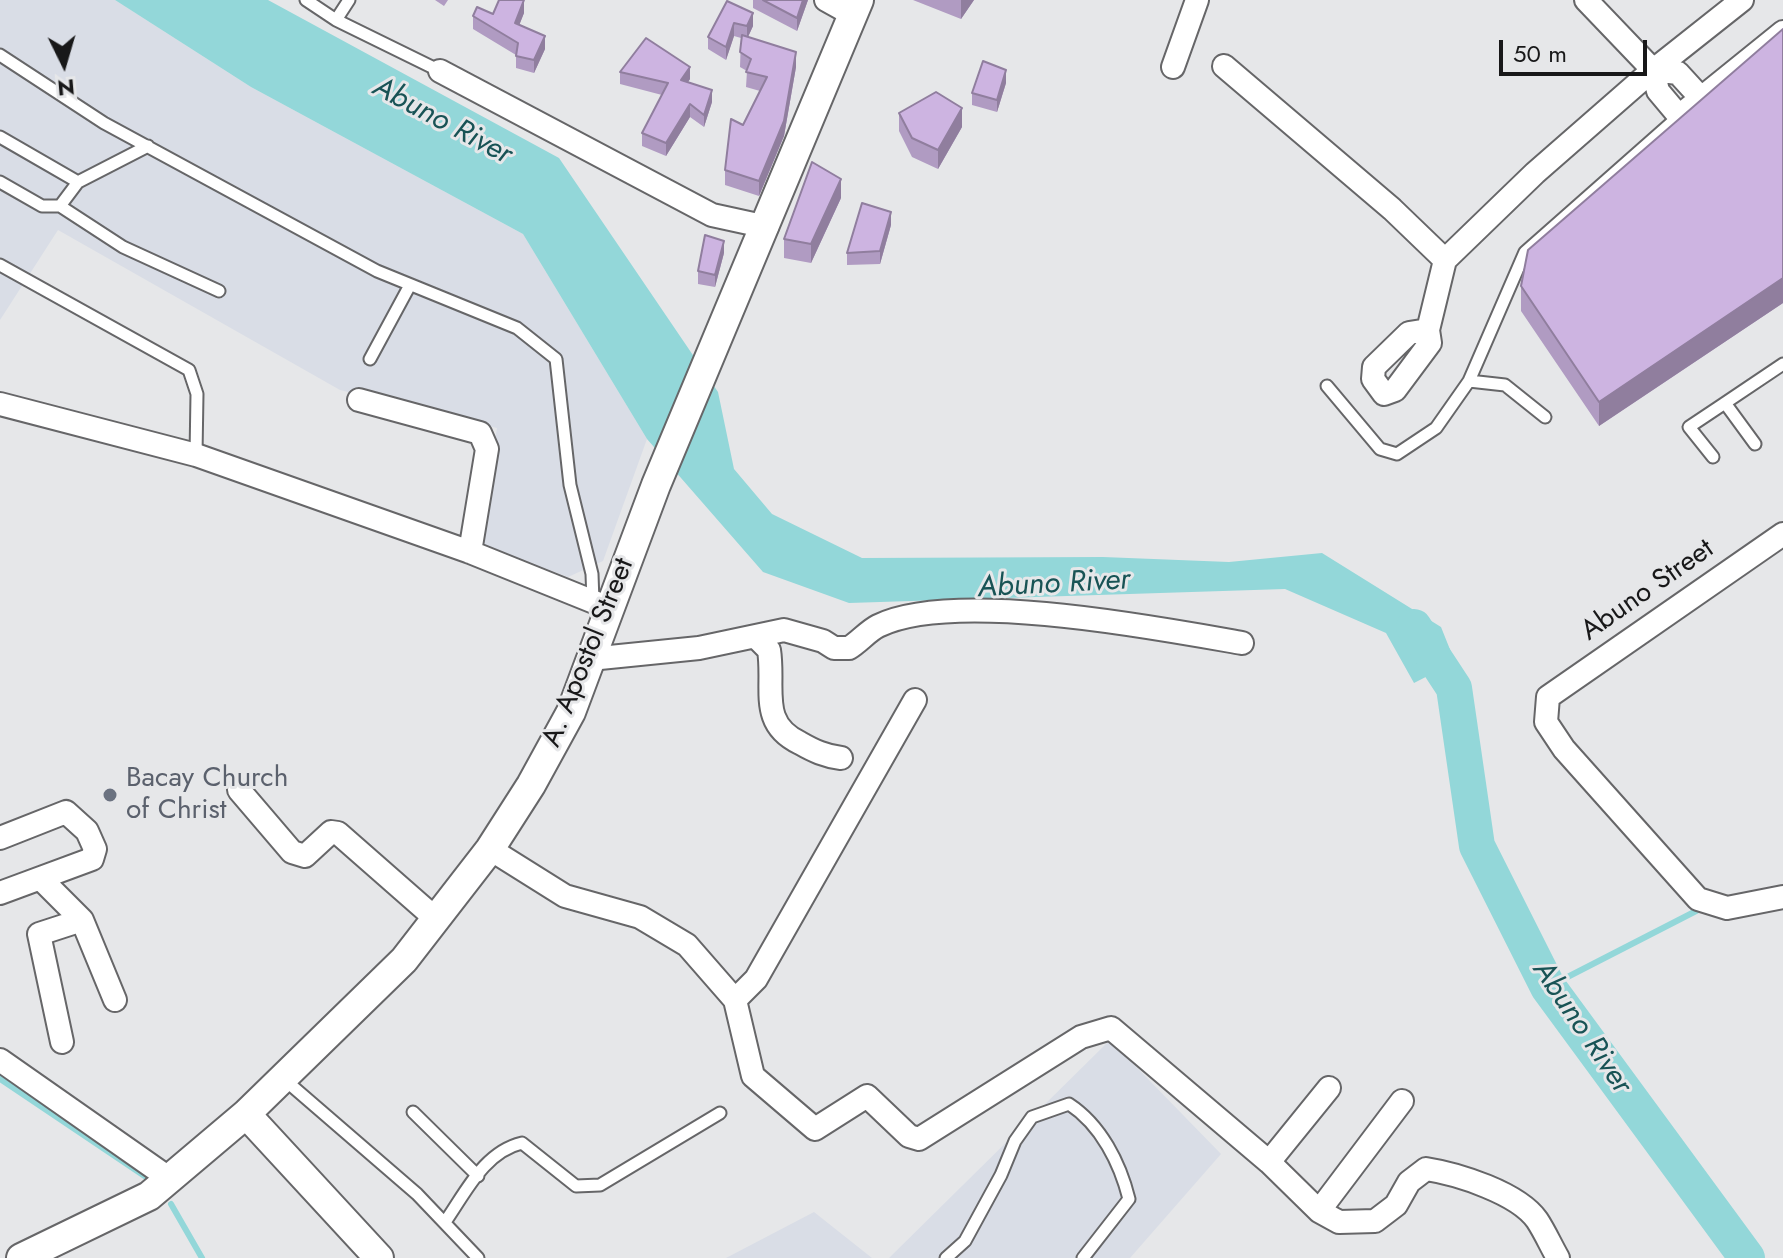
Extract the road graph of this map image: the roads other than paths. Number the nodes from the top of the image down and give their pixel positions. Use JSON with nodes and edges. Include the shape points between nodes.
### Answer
{"nodes":[{"id":1,"x":306,"y":0,"type":"edge"},
{"id":2,"x":349,"y":0,"type":"edge"},
{"id":3,"x":826,"y":0,"type":"edge"},
{"id":4,"x":1197,"y":0,"type":"edge"},
{"id":5,"x":1742,"y":0,"type":"edge"},
{"id":6,"x":1602,"y":5,"type":"edge"},
{"id":7,"x":856,"y":7,"type":"edge"},
{"id":8,"x":336,"y":20,"type":"junction"},
{"id":9,"x":1783,"y":32,"type":"edge"},
{"id":10,"x":0,"y":55,"type":"edge"},
{"id":11,"x":1224,"y":66,"type":"dead end"},
{"id":12,"x":1173,"y":67,"type":"dead end"},
{"id":13,"x":1653,"y":70,"type":"junction"},
{"id":14,"x":440,"y":71,"type":"joint"},
{"id":15,"x":1700,"y":97,"type":"junction"},
{"id":16,"x":1679,"y":116,"type":"junction"},
{"id":17,"x":0,"y":137,"type":"edge"},
{"id":18,"x":148,"y":146,"type":"junction"},
{"id":19,"x":0,"y":182,"type":"edge"},
{"id":20,"x":78,"y":182,"type":"junction"},
{"id":21,"x":60,"y":206,"type":"junction"},
{"id":22,"x":767,"y":227,"type":"junction"},
{"id":23,"x":1445,"y":260,"type":"junction"},
{"id":24,"x":0,"y":265,"type":"edge"},
{"id":25,"x":410,"y":285,"type":"junction"},
{"id":26,"x":219,"y":291,"type":"dead end"},
{"id":27,"x":1428,"y":330,"type":"dead end"},
{"id":28,"x":370,"y":359,"type":"dead end"},
{"id":29,"x":1783,"y":364,"type":"edge"},
{"id":30,"x":1469,"y":381,"type":"junction"},
{"id":31,"x":1327,"y":386,"type":"dead end"},
{"id":32,"x":359,"y":400,"type":"dead end"},
{"id":33,"x":1725,"y":403,"type":"junction"},
{"id":34,"x":0,"y":404,"type":"edge"},
{"id":35,"x":1545,"y":417,"type":"dead end"},
{"id":36,"x":1755,"y":444,"type":"dead end"},
{"id":37,"x":196,"y":455,"type":"junction"},
{"id":38,"x":1713,"y":457,"type":"dead end"},
{"id":39,"x":1783,"y":534,"type":"edge"},
{"id":40,"x":470,"y":552,"type":"junction"},
{"id":41,"x":601,"y":605,"type":"junction"},
{"id":42,"x":756,"y":637,"type":"junction"},
{"id":43,"x":1242,"y":643,"type":"dead end"},
{"id":44,"x":590,"y":659,"type":"junction"},
{"id":45,"x":915,"y":700,"type":"dead end"},
{"id":46,"x":841,"y":758,"type":"dead end"},
{"id":47,"x":239,"y":790,"type":"dead end"},
{"id":48,"x":0,"y":838,"type":"edge"},
{"id":49,"x":490,"y":849,"type":"junction"},
{"id":50,"x":41,"y":879,"type":"junction"},
{"id":51,"x":0,"y":893,"type":"edge"},
{"id":52,"x":1783,"y":897,"type":"edge"},
{"id":53,"x":436,"y":919,"type":"junction"},
{"id":54,"x":82,"y":920,"type":"junction"},
{"id":55,"x":115,"y":1000,"type":"dead end"},
{"id":56,"x":735,"y":1000,"type":"junction"},
{"id":57,"x":62,"y":1042,"type":"dead end"},
{"id":58,"x":0,"y":1060,"type":"edge"},
{"id":59,"x":285,"y":1080,"type":"junction"},
{"id":60,"x":1329,"y":1088,"type":"dead end"},
{"id":61,"x":1402,"y":1101,"type":"dead end"},
{"id":62,"x":413,"y":1112,"type":"dead end"},
{"id":63,"x":720,"y":1113,"type":"dead end"},
{"id":64,"x":246,"y":1114,"type":"junction"},
{"id":65,"x":1269,"y":1162,"type":"junction"},
{"id":66,"x":478,"y":1176,"type":"junction"},
{"id":67,"x":160,"y":1187,"type":"junction"},
{"id":68,"x":1319,"y":1211,"type":"junction"},
{"id":69,"x":445,"y":1222,"type":"junction"},
{"id":70,"x":21,"y":1258,"type":"edge"},
{"id":71,"x":379,"y":1258,"type":"edge"},
{"id":72,"x":478,"y":1258,"type":"edge"},
{"id":73,"x":946,"y":1258,"type":"edge"},
{"id":74,"x":1083,"y":1258,"type":"edge"},
{"id":75,"x":1558,"y":1258,"type":"edge"}],
"edges":[{"from":1,"to":8,"type":"lane"},
{"from":2,"to":8,"type":"lane"},
{"from":3,"to":7,"type":"street"},
{"from":4,"to":12,"type":"street"},
{"from":5,"to":13,"type":"street"},
{"from":6,"to":13,"type":"street"},
{"from":7,"to":22,"type":"street","name":"A. Apostol Street"},
{"from":8,"to":14,"type":"lane"},
{"from":9,"to":15,"type":"street"},
{"from":10,"to":18,"type":"lane"},
{"from":11,"to":23,"type":"street"},
{"from":13,"to":15,"type":"street","via":[[1678,73]]},
{"from":13,"to":16,"type":"street","via":[[1658,91]]},
{"from":13,"to":23,"type":"street"},
{"from":14,"to":22,"type":"street","via":[[712,215]]},
{"from":15,"to":16,"type":"street"},
{"from":16,"to":30,"type":"lane","via":[[1525,252]]},
{"from":17,"to":20,"type":"lane"},
{"from":18,"to":20,"type":"lane"},
{"from":18,"to":25,"type":"lane"},
{"from":19,"to":21,"type":"lane","via":[[42,206]]},
{"from":20,"to":21,"type":"lane"},
{"from":21,"to":26,"type":"lane","via":[[123,247]]},
{"from":22,"to":41,"type":"street","name":"A. Apostol Street"},
{"from":23,"to":27,"type":"street"},
{"from":24,"to":37,"type":"lane","via":[[189,370],[197,394]]},
{"from":25,"to":28,"type":"lane"},
{"from":25,"to":41,"type":"lane","via":[[517,328],[556,359],[570,485]]},
{"from":29,"to":33,"type":"lane"},
{"from":30,"to":31,"type":"lane","via":[[1436,428],[1397,454],[1380,449]]},
{"from":30,"to":35,"type":"lane","via":[[1505,385]]},
{"from":32,"to":40,"type":"street","via":[[480,433],[487,449]]},
{"from":33,"to":36,"type":"lane"},
{"from":33,"to":38,"type":"lane","via":[[1689,427]]},
{"from":34,"to":37,"type":"street"},
{"from":37,"to":40,"type":"street"},
{"from":39,"to":52,"type":"street","name":"Abuno Street","via":[[1548,697],[1546,722],[1698,899],[1727,908]]},
{"from":40,"to":41,"type":"street"},
{"from":41,"to":44,"type":"street","name":"A. Apostol Street"},
{"from":42,"to":43,"type":"street","via":[[784,630],[834,648],[849,648],[876,627],[907,616],[973,611],[1137,625]]},
{"from":42,"to":44,"type":"street"},
{"from":42,"to":46,"type":"street","via":[[769,650],[773,717],[785,736],[824,756]]},
{"from":44,"to":49,"type":"street","name":"A. Apostol Street","via":[[571,712]]},
{"from":45,"to":56,"type":"street","via":[[756,979]]},
{"from":47,"to":53,"type":"street","via":[[292,852],[305,856],[331,832],[338,833]]},
{"from":48,"to":50,"type":"street","via":[[68,812],[87,831],[95,849],[92,859]]},
{"from":49,"to":53,"type":"street","name":"A. Apostol Street"},
{"from":49,"to":56,"type":"street","via":[[565,896],[640,917],[687,945]]},
{"from":50,"to":51,"type":"street"},
{"from":50,"to":54,"type":"street"},
{"from":53,"to":59,"type":"street","name":"A. Apostol Street","via":[[404,960]]},
{"from":54,"to":55,"type":"street"},
{"from":54,"to":57,"type":"street","via":[[39,934]]},
{"from":56,"to":65,"type":"street","via":[[753,1076],[815,1129],[867,1096],[909,1136],[919,1139],[1081,1037],[1111,1028]]},
{"from":58,"to":67,"type":"street"},
{"from":59,"to":64,"type":"street","name":"A. Apostol Street"},
{"from":59,"to":69,"type":"lane"},
{"from":60,"to":65,"type":"street"},
{"from":61,"to":68,"type":"street"},
{"from":62,"to":66,"type":"lane"},
{"from":63,"to":66,"type":"lane","via":[[600,1185],[576,1186],[522,1143],[492,1156]]},
{"from":64,"to":67,"type":"street","name":"A. Apostol Street"},
{"from":64,"to":71,"type":"street"},
{"from":65,"to":68,"type":"street"},
{"from":66,"to":69,"type":"lane"},
{"from":67,"to":70,"type":"street","name":"A. Apostol Street"},
{"from":68,"to":75,"type":"street","via":[[1339,1222],[1375,1221],[1426,1169],[1460,1174],[1535,1217]]},
{"from":69,"to":72,"type":"lane"},
{"from":73,"to":74,"type":"lane","via":[[965,1241],[1032,1117],[1069,1104],[1084,1114],[1121,1166],[1129,1199]]}]}
